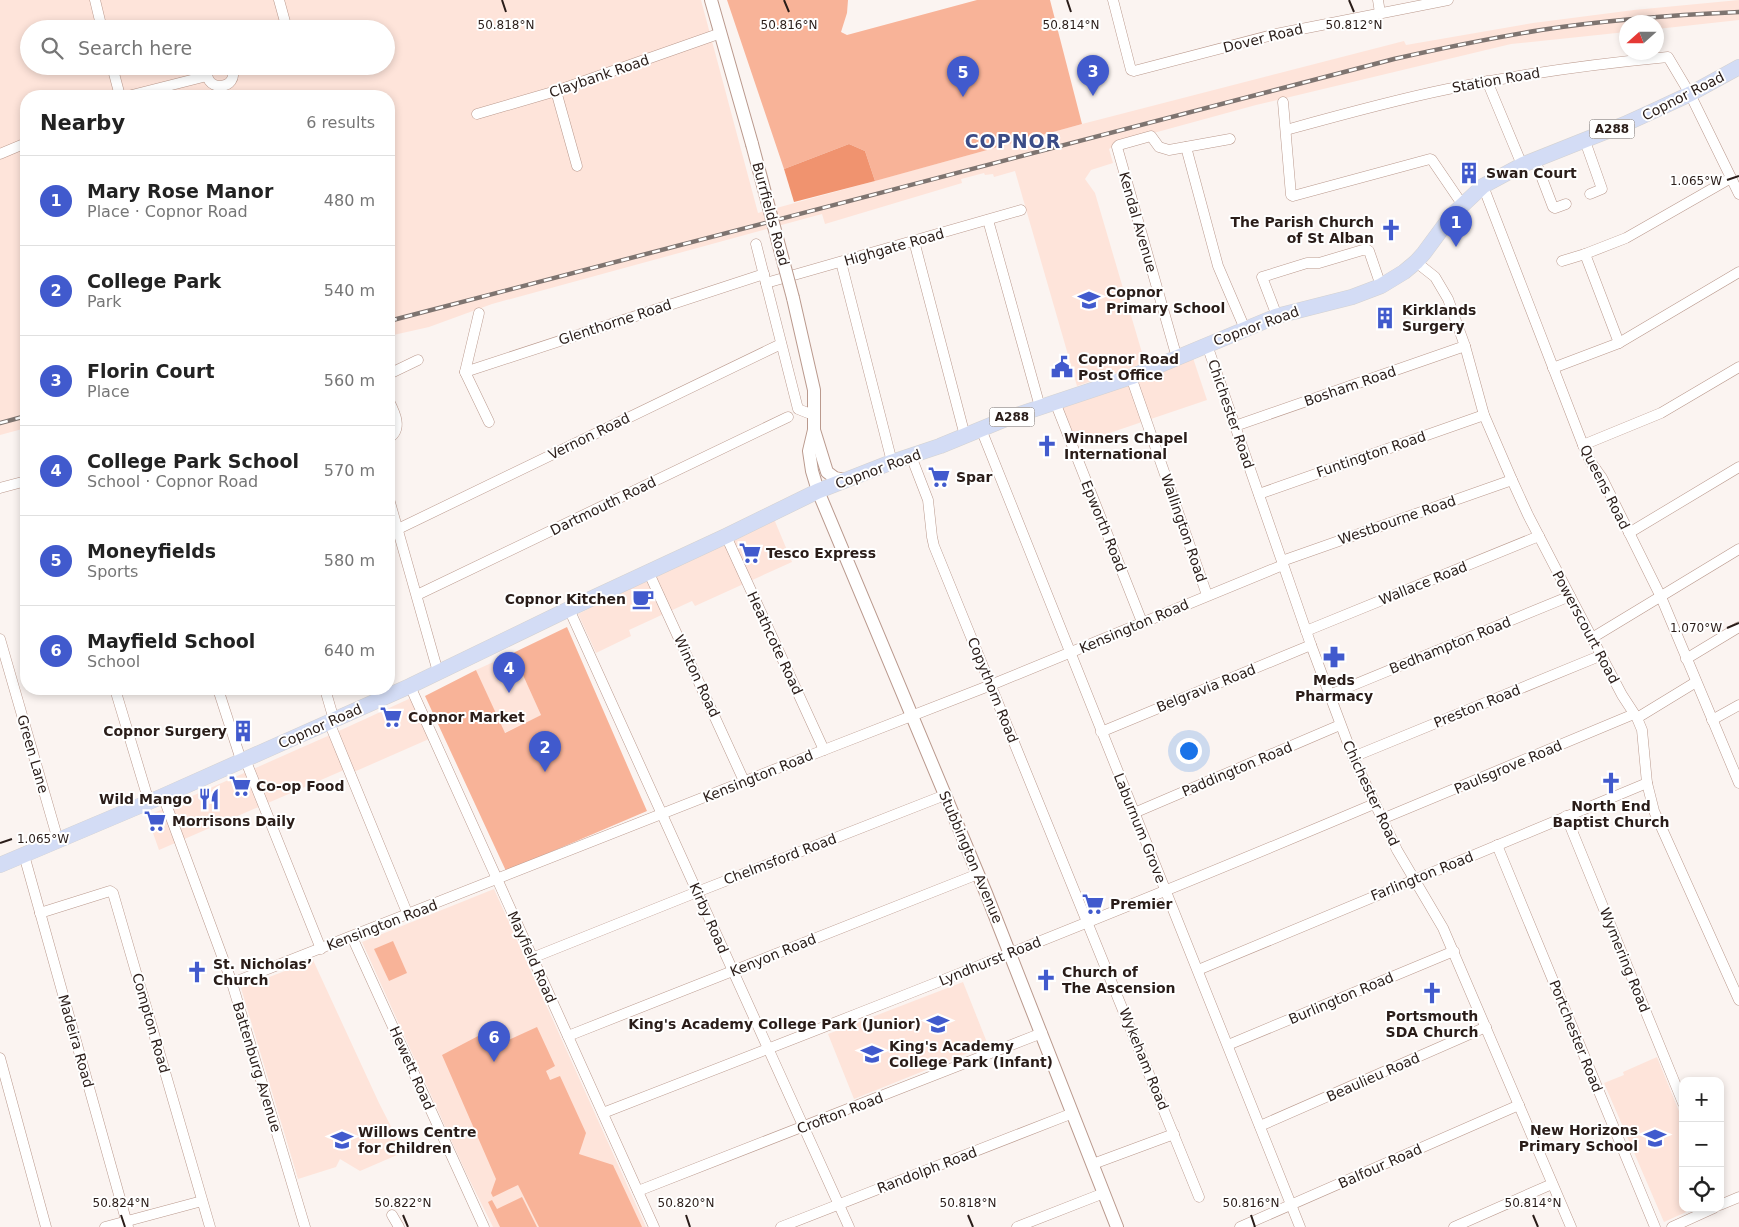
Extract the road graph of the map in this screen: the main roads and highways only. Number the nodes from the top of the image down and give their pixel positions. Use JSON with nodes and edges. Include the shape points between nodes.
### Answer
{"nodes":[{"id":1,"x":1739,"y":67,"type":"edge"},
{"id":2,"x":395,"y":693,"type":"edge"},
{"id":3,"x":390,"y":695,"type":"edge"},
{"id":4,"x":0,"y":865,"type":"edge"}],
"edges":[{"from":1,"to":2,"type":"main road","name":"Copnor Road","number":"A288","via":[[1690,94],[1483,186],[1452,215],[1416,262],[1381,286],[1352,297],[1277,316],[1131,377],[1040,407],[818,491]]},
{"from":3,"to":4,"type":"main road","name":"Copnor Road","number":"A288"}]}
